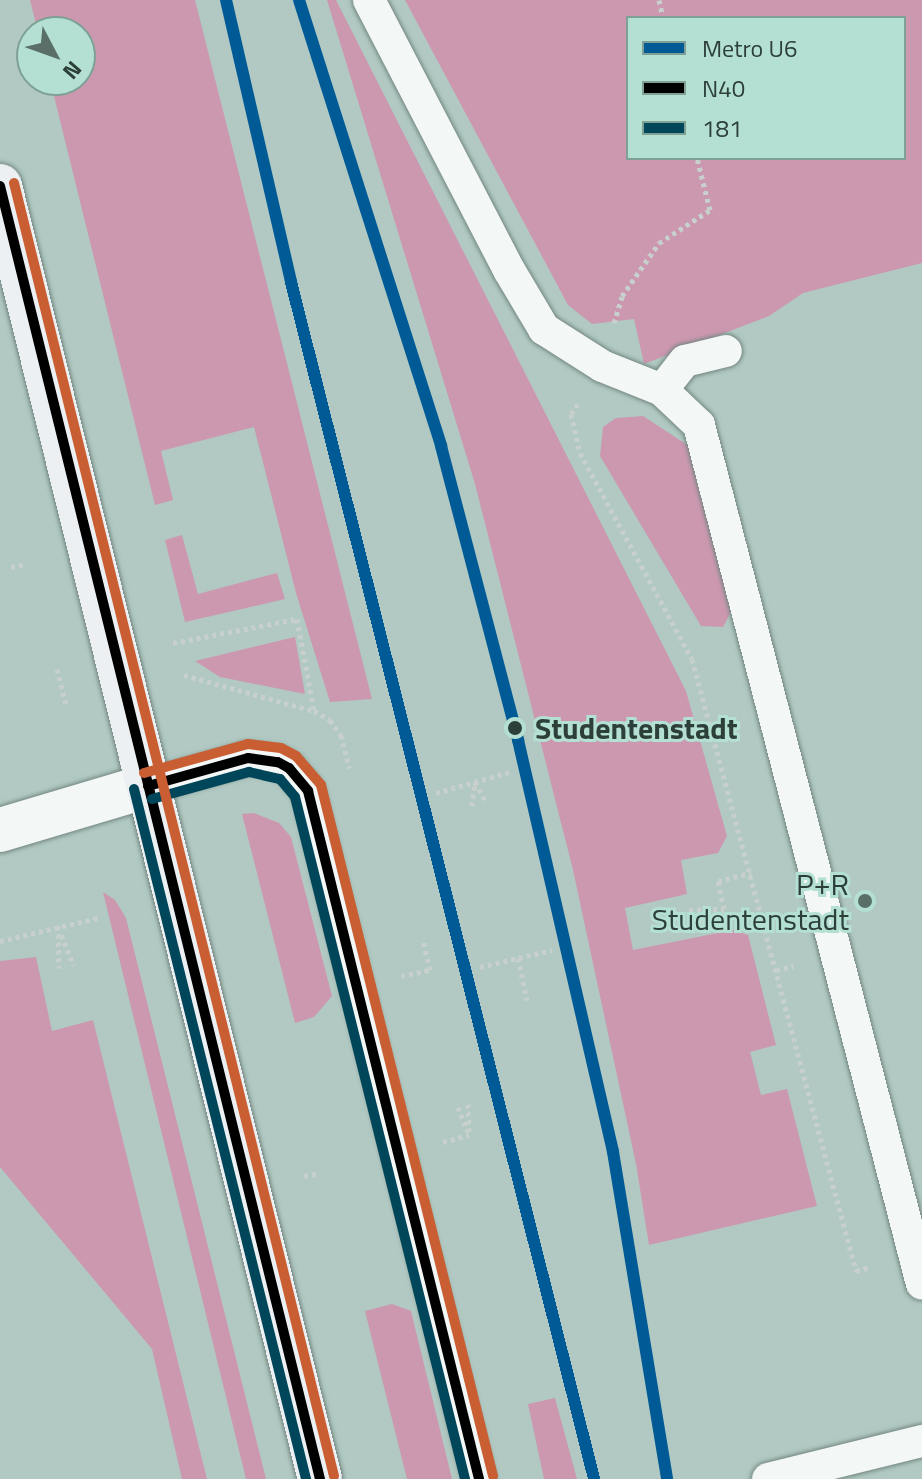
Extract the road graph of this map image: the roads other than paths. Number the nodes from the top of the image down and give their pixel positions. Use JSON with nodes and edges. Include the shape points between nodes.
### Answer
{"nodes":[{"id":1,"x":369,"y":0,"type":"edge"},
{"id":2,"x":0,"y":186,"type":"edge"},
{"id":3,"x":726,"y":351,"type":"dead end"},
{"id":4,"x":662,"y":390,"type":"junction"},
{"id":5,"x":148,"y":786,"type":"junction"},
{"id":6,"x":0,"y":830,"type":"edge"},
{"id":7,"x":918,"y":1269,"type":"edge"},
{"id":8,"x":922,"y":1441,"type":"edge"},
{"id":9,"x":320,"y":1479,"type":"edge"},
{"id":10,"x":479,"y":1479,"type":"edge"},
{"id":11,"x":768,"y":1479,"type":"edge"}],
"edges":[{"from":1,"to":4,"type":"lane","via":[[544,329],[602,366]]},
{"from":2,"to":5,"type":"main road"},
{"from":3,"to":4,"type":"lane","via":[[685,361]]},
{"from":4,"to":7,"type":"lane","via":[[699,425]]},
{"from":5,"to":6,"type":"street"},
{"from":5,"to":9,"type":"main road"},
{"from":5,"to":10,"type":"lane","via":[[248,758],[289,768],[308,791]]},
{"from":8,"to":11,"type":"lane"}]}
